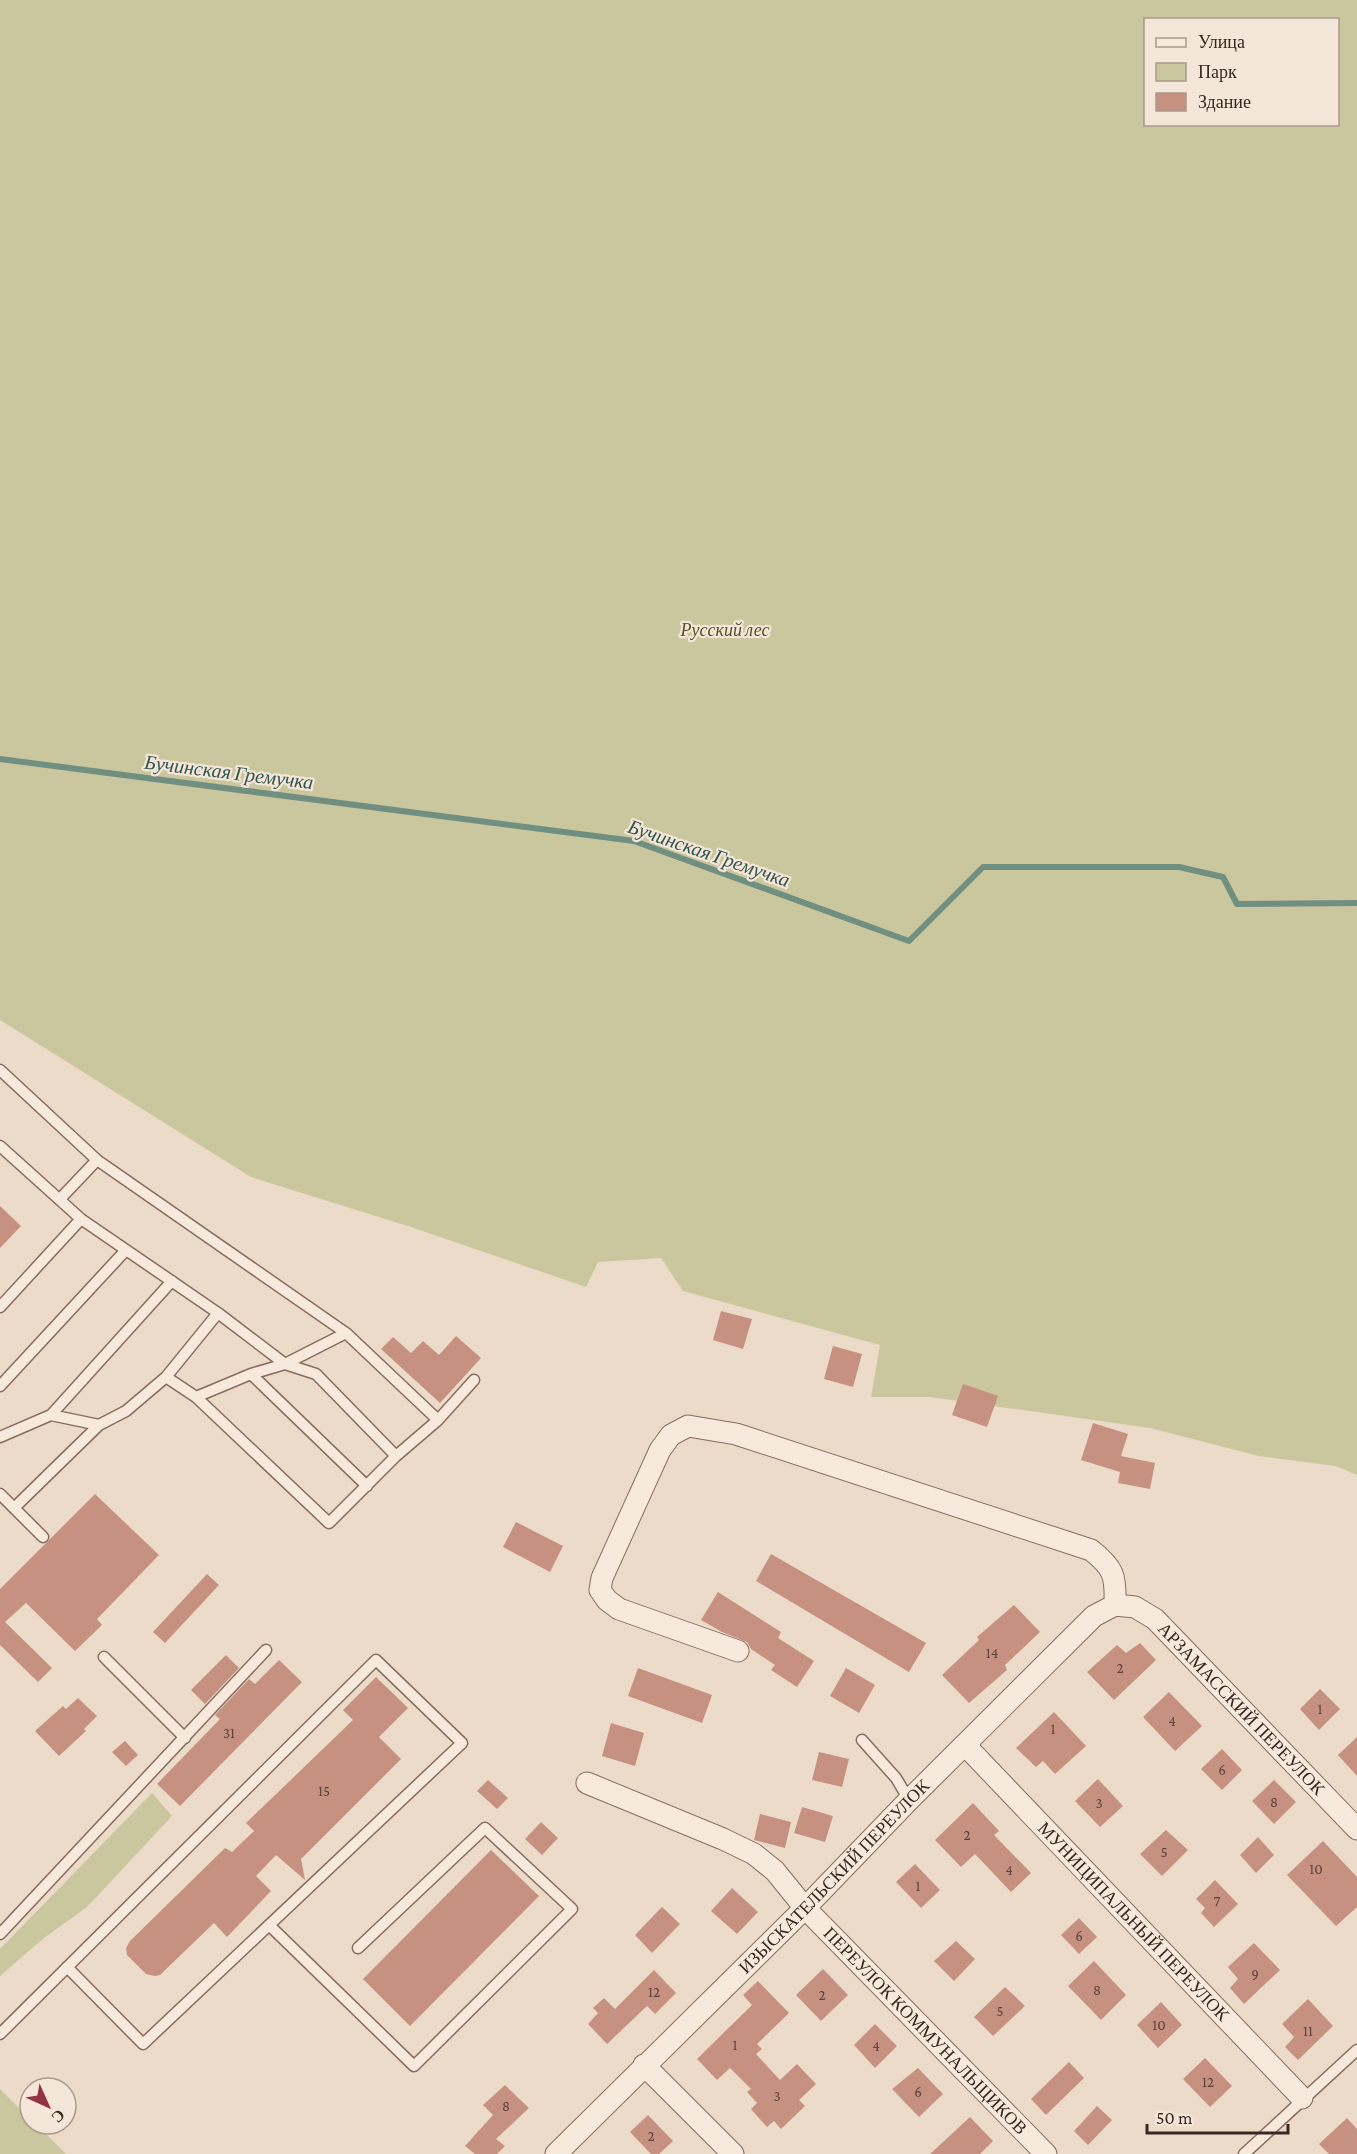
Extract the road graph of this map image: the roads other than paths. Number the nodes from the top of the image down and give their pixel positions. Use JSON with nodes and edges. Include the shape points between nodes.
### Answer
{"nodes":[{"id":1,"x":0,"y":1070,"type":"edge"},
{"id":2,"x":0,"y":1146,"type":"edge"},
{"id":3,"x":97,"y":1160,"type":"junction"},
{"id":4,"x":60,"y":1199,"type":"junction"},
{"id":5,"x":81,"y":1219,"type":"junction"},
{"id":6,"x":126,"y":1250,"type":"junction"},
{"id":7,"x":172,"y":1281,"type":"junction"},
{"id":8,"x":0,"y":1307,"type":"edge"},
{"id":9,"x":218,"y":1313,"type":"junction"},
{"id":10,"x":346,"y":1333,"type":"junction"},
{"id":11,"x":285,"y":1364,"type":"junction"},
{"id":12,"x":251,"y":1374,"type":"junction"},
{"id":13,"x":166,"y":1377,"type":"junction"},
{"id":14,"x":474,"y":1380,"type":"dead end"},
{"id":15,"x":0,"y":1386,"type":"edge"},
{"id":16,"x":196,"y":1397,"type":"junction"},
{"id":17,"x":51,"y":1415,"type":"junction"},
{"id":18,"x":438,"y":1420,"type":"junction"},
{"id":19,"x":99,"y":1425,"type":"junction"},
{"id":20,"x":0,"y":1437,"type":"edge"},
{"id":21,"x":396,"y":1456,"type":"junction"},
{"id":22,"x":367,"y":1486,"type":"junction"},
{"id":23,"x":0,"y":1494,"type":"edge"},
{"id":24,"x":14,"y":1508,"type":"junction"},
{"id":25,"x":43,"y":1537,"type":"dead end"},
{"id":26,"x":1115,"y":1605,"type":"junction"},
{"id":27,"x":266,"y":1650,"type":"dead end"},
{"id":28,"x":738,"y":1651,"type":"dead end"},
{"id":29,"x":104,"y":1657,"type":"dead end"},
{"id":30,"x":185,"y":1738,"type":"junction"},
{"id":31,"x":862,"y":1740,"type":"dead end"},
{"id":32,"x":965,"y":1745,"type":"junction"},
{"id":33,"x":587,"y":1783,"type":"dead end"},
{"id":34,"x":909,"y":1800,"type":"junction"},
{"id":35,"x":1357,"y":1829,"type":"edge"},
{"id":36,"x":804,"y":1908,"type":"junction"},
{"id":37,"x":269,"y":1925,"type":"junction"},
{"id":38,"x":0,"y":1934,"type":"edge"},
{"id":39,"x":358,"y":1948,"type":"dead end"},
{"id":40,"x":67,"y":1967,"type":"junction"},
{"id":41,"x":0,"y":2034,"type":"edge"},
{"id":42,"x":1357,"y":2050,"type":"edge"},
{"id":43,"x":644,"y":2065,"type":"junction"},
{"id":44,"x":1302,"y":2098,"type":"junction"},
{"id":45,"x":556,"y":2154,"type":"edge"},
{"id":46,"x":733,"y":2154,"type":"edge"},
{"id":47,"x":1046,"y":2154,"type":"edge"},
{"id":48,"x":1244,"y":2154,"type":"edge"}],
"edges":[{"from":1,"to":3,"type":"lane"},
{"from":2,"to":4,"type":"lane"},
{"from":3,"to":4,"type":"lane"},
{"from":3,"to":10,"type":"lane"},
{"from":4,"to":5,"type":"lane"},
{"from":5,"to":6,"type":"lane"},
{"from":5,"to":8,"type":"lane"},
{"from":6,"to":7,"type":"lane"},
{"from":6,"to":15,"type":"lane"},
{"from":7,"to":9,"type":"lane"},
{"from":7,"to":17,"type":"lane"},
{"from":9,"to":11,"type":"lane"},
{"from":9,"to":13,"type":"lane"},
{"from":10,"to":11,"type":"lane"},
{"from":10,"to":18,"type":"lane"},
{"from":11,"to":12,"type":"lane"},
{"from":11,"to":21,"type":"lane","via":[[316,1374]]},
{"from":12,"to":16,"type":"lane"},
{"from":12,"to":22,"type":"lane"},
{"from":13,"to":16,"type":"lane"},
{"from":13,"to":19,"type":"lane","via":[[126,1411]]},
{"from":14,"to":18,"type":"lane"},
{"from":16,"to":22,"type":"lane","via":[[329,1523]]},
{"from":17,"to":19,"type":"lane"},
{"from":17,"to":20,"type":"lane"},
{"from":18,"to":21,"type":"lane"},
{"from":19,"to":24,"type":"lane"},
{"from":21,"to":22,"type":"lane"},
{"from":23,"to":24,"type":"lane"},
{"from":24,"to":25,"type":"lane"},
{"from":26,"to":28,"type":"street","via":[[1111,1568],[1091,1550],[736,1434],[688,1426],[670,1435],[660,1450],[600,1590],[619,1609]]},
{"from":26,"to":32,"type":"street","name":"ИЗЫСКАТЕЛЬСКИЙ ПЕРЕУЛОК","via":[[1094,1616]]},
{"from":26,"to":35,"type":"street","name":"АРЗАМАССКИЙ ПЕРЕУЛОК","via":[[1135,1607],[1155,1619]]},
{"from":27,"to":30,"type":"lane"},
{"from":29,"to":30,"type":"lane"},
{"from":30,"to":38,"type":"lane"},
{"from":31,"to":34,"type":"lane","via":[[896,1778]]},
{"from":32,"to":34,"type":"street","name":"ИЗЫСКАТЕЛЬСКИЙ ПЕРЕУЛОК"},
{"from":32,"to":44,"type":"street","name":"МУНИЦИПАЛЬНЫЙ ПЕРЕУЛОК"},
{"from":33,"to":36,"type":"street","name":"ПЕРЕУЛОК КОММУНАЛЬЩИКОВ","via":[[754,1854],[775,1871]]},
{"from":34,"to":36,"type":"street","name":"ИЗЫСКАТЕЛЬСКИЙ ПЕРЕУЛОК"},
{"from":36,"to":43,"type":"street","name":"ИЗЫСКАТЕЛЬСКИЙ ПЕРЕУЛОК"},
{"from":36,"to":47,"type":"street","name":"ПЕРЕУЛОК КОММУНАЛЬЩИКОВ"},
{"from":37,"to":39,"type":"lane","via":[[414,2066],[572,1909],[485,1828]]},
{"from":37,"to":40,"type":"lane","via":[[143,2044]]},
{"from":37,"to":40,"type":"lane","via":[[462,1743],[376,1659]]},
{"from":40,"to":41,"type":"lane"},
{"from":42,"to":44,"type":"lane"},
{"from":43,"to":45,"type":"street","name":"ИЗЫСКАТЕЛЬСКИЙ ПЕРЕУЛОК"},
{"from":43,"to":46,"type":"street"},
{"from":44,"to":48,"type":"lane"}]}
